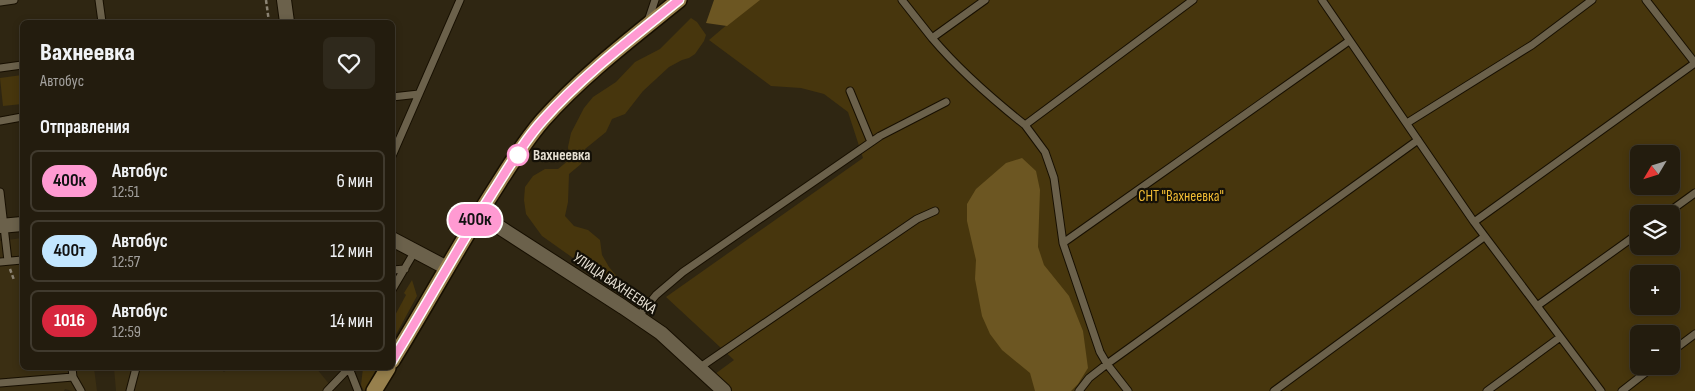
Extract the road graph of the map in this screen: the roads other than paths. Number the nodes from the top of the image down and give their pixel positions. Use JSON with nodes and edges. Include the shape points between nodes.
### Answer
{"nodes":[{"id":1,"x":14,"y":0,"type":"edge"},
{"id":2,"x":99,"y":0,"type":"edge"},
{"id":3,"x":284,"y":0,"type":"edge"},
{"id":4,"x":460,"y":0,"type":"edge"},
{"id":5,"x":655,"y":0,"type":"edge"},
{"id":6,"x":679,"y":0,"type":"edge"},
{"id":7,"x":902,"y":0,"type":"edge"},
{"id":8,"x":985,"y":0,"type":"edge"},
{"id":9,"x":1192,"y":0,"type":"edge"},
{"id":10,"x":1322,"y":0,"type":"edge"},
{"id":11,"x":1592,"y":0,"type":"edge"},
{"id":12,"x":1646,"y":0,"type":"edge"},
{"id":13,"x":0,"y":2,"type":"edge"},
{"id":14,"x":102,"y":20,"type":"edge"},
{"id":15,"x":287,"y":20,"type":"edge"},
{"id":16,"x":646,"y":27,"type":"junction"},
{"id":17,"x":932,"y":38,"type":"junction"},
{"id":18,"x":1349,"y":41,"type":"junction"},
{"id":19,"x":1695,"y":63,"type":"edge"},
{"id":20,"x":20,"y":65,"type":"edge"},
{"id":21,"x":0,"y":68,"type":"edge"},
{"id":22,"x":850,"y":91,"type":"dead end"},
{"id":23,"x":419,"y":94,"type":"junction"},
{"id":24,"x":395,"y":97,"type":"edge"},
{"id":25,"x":946,"y":102,"type":"dead end"},
{"id":26,"x":20,"y":117,"type":"edge"},
{"id":27,"x":0,"y":121,"type":"edge"},
{"id":28,"x":1407,"y":123,"type":"junction"},
{"id":29,"x":1025,"y":125,"type":"junction"},
{"id":30,"x":1418,"y":140,"type":"junction"},
{"id":31,"x":871,"y":142,"type":"junction"},
{"id":32,"x":395,"y":149,"type":"edge"},
{"id":33,"x":0,"y":192,"type":"edge"},
{"id":34,"x":1695,"y":193,"type":"edge"},
{"id":35,"x":1678,"y":205,"type":"edge"},
{"id":36,"x":935,"y":211,"type":"dead end"},
{"id":37,"x":479,"y":214,"type":"junction"},
{"id":38,"x":1474,"y":222,"type":"junction"},
{"id":39,"x":20,"y":224,"type":"edge"},
{"id":40,"x":2,"y":226,"type":"edge"},
{"id":41,"x":1484,"y":237,"type":"junction"},
{"id":42,"x":1630,"y":239,"type":"edge"},
{"id":43,"x":395,"y":240,"type":"edge"},
{"id":44,"x":1063,"y":243,"type":"junction"},
{"id":45,"x":415,"y":250,"type":"junction"},
{"id":46,"x":20,"y":260,"type":"edge"},
{"id":47,"x":4,"y":262,"type":"edge"},
{"id":48,"x":447,"y":268,"type":"junction"},
{"id":49,"x":405,"y":269,"type":"junction"},
{"id":50,"x":395,"y":270,"type":"edge"},
{"id":51,"x":395,"y":285,"type":"edge"},
{"id":52,"x":1537,"y":306,"type":"junction"},
{"id":53,"x":638,"y":317,"type":"junction"},
{"id":54,"x":1695,"y":334,"type":"edge"},
{"id":55,"x":1559,"y":338,"type":"junction"},
{"id":56,"x":1680,"y":345,"type":"edge"},
{"id":57,"x":395,"y":356,"type":"edge"},
{"id":58,"x":1107,"y":364,"type":"junction"},
{"id":59,"x":699,"y":368,"type":"junction"},
{"id":60,"x":72,"y":370,"type":"edge"},
{"id":61,"x":135,"y":370,"type":"edge"},
{"id":62,"x":347,"y":370,"type":"edge"},
{"id":63,"x":350,"y":370,"type":"edge"},
{"id":64,"x":387,"y":370,"type":"edge"},
{"id":65,"x":1642,"y":375,"type":"edge"},
{"id":66,"x":73,"y":377,"type":"junction"},
{"id":67,"x":0,"y":382,"type":"edge"},
{"id":68,"x":81,"y":391,"type":"edge"},
{"id":69,"x":130,"y":391,"type":"edge"},
{"id":70,"x":327,"y":391,"type":"edge"},
{"id":71,"x":358,"y":391,"type":"edge"},
{"id":72,"x":374,"y":391,"type":"edge"},
{"id":73,"x":724,"y":391,"type":"edge"},
{"id":74,"x":1079,"y":391,"type":"edge"},
{"id":75,"x":1128,"y":391,"type":"edge"},
{"id":76,"x":1274,"y":391,"type":"edge"},
{"id":77,"x":1487,"y":391,"type":"edge"},
{"id":78,"x":1601,"y":391,"type":"edge"},
{"id":79,"x":1622,"y":391,"type":"edge"}],
"edges":[{"from":1,"to":13,"type":"lane"},
{"from":2,"to":14,"type":"lane"},
{"from":3,"to":15,"type":"street"},
{"from":4,"to":23,"type":"lane"},
{"from":5,"to":16,"type":"lane"},
{"from":6,"to":16,"type":"main road"},
{"from":7,"to":17,"type":"lane"},
{"from":8,"to":17,"type":"lane"},
{"from":9,"to":29,"type":"lane"},
{"from":10,"to":18,"type":"lane"},
{"from":11,"to":28,"type":"lane","via":[[1532,45]]},
{"from":12,"to":19,"type":"lane"},
{"from":16,"to":37,"type":"main road","via":[[563,98],[541,122]]},
{"from":17,"to":29,"type":"lane","via":[[954,64]]},
{"from":18,"to":28,"type":"lane"},
{"from":18,"to":44,"type":"lane"},
{"from":19,"to":38,"type":"lane"},
{"from":20,"to":21,"type":"lane"},
{"from":22,"to":31,"type":"lane"},
{"from":23,"to":24,"type":"lane"},
{"from":23,"to":32,"type":"lane"},
{"from":25,"to":31,"type":"lane"},
{"from":26,"to":27,"type":"lane"},
{"from":28,"to":30,"type":"lane"},
{"from":29,"to":44,"type":"lane","via":[[1045,152],[1054,178]]},
{"from":30,"to":38,"type":"lane"},
{"from":30,"to":58,"type":"lane"},
{"from":31,"to":53,"type":"lane","via":[[683,272]]},
{"from":33,"to":40,"type":"lane"},
{"from":34,"to":35,"type":"lane"},
{"from":36,"to":59,"type":"lane","via":[[909,225]]},
{"from":37,"to":48,"type":"main road"},
{"from":37,"to":53,"type":"street","name":"УЛИЦА ВАХНЕЕВКА"},
{"from":38,"to":41,"type":"lane"},
{"from":39,"to":40,"type":"street"},
{"from":40,"to":47,"type":"lane"},
{"from":41,"to":52,"type":"lane"},
{"from":41,"to":76,"type":"lane"},
{"from":42,"to":52,"type":"lane"},
{"from":43,"to":45,"type":"street"},
{"from":44,"to":58,"type":"lane"},
{"from":45,"to":48,"type":"street"},
{"from":45,"to":49,"type":"lane"},
{"from":46,"to":47,"type":"lane"},
{"from":48,"to":57,"type":"main road"},
{"from":49,"to":50,"type":"lane"},
{"from":49,"to":51,"type":"lane"},
{"from":52,"to":55,"type":"lane"},
{"from":53,"to":59,"type":"street","name":"УЛИЦА ВАХНЕЕВКА"},
{"from":54,"to":56,"type":"lane"},
{"from":55,"to":77,"type":"lane"},
{"from":55,"to":78,"type":"lane"},
{"from":58,"to":74,"type":"lane"},
{"from":58,"to":75,"type":"lane"},
{"from":59,"to":73,"type":"street","name":"УЛИЦА ВАХНЕЕВКА"},
{"from":60,"to":66,"type":"lane"},
{"from":61,"to":69,"type":"lane"},
{"from":62,"to":70,"type":"lane"},
{"from":63,"to":71,"type":"lane"},
{"from":64,"to":72,"type":"main road"},
{"from":65,"to":79,"type":"lane"},
{"from":66,"to":67,"type":"lane"},
{"from":66,"to":68,"type":"lane"}]}
